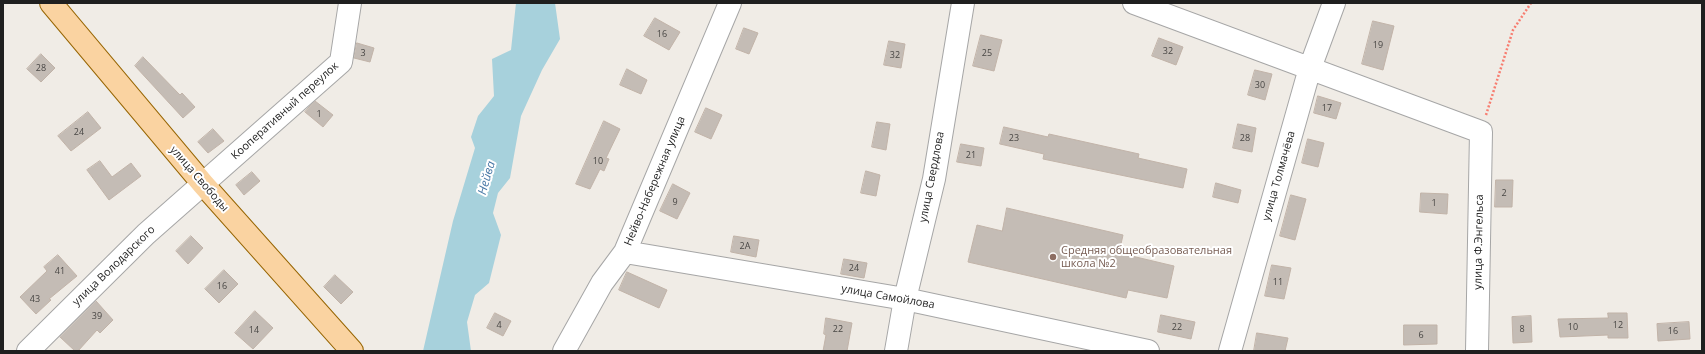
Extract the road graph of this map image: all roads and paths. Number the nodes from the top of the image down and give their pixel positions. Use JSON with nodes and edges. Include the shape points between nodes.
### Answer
{"nodes":[{"id":1,"x":51,"y":3,"type":"edge"},
{"id":2,"x":350,"y":3,"type":"edge"},
{"id":3,"x":730,"y":3,"type":"edge"},
{"id":4,"x":964,"y":3,"type":"edge"},
{"id":5,"x":1134,"y":3,"type":"edge"},
{"id":6,"x":1334,"y":3,"type":"edge"},
{"id":7,"x":1531,"y":3,"type":"edge"},
{"id":8,"x":1310,"y":68,"type":"junction"},
{"id":9,"x":1481,"y":132,"type":"junction"},
{"id":10,"x":203,"y":184,"type":"junction"},
{"id":11,"x":626,"y":252,"type":"junction"},
{"id":12,"x":905,"y":299,"type":"junction"},
{"id":13,"x":28,"y":351,"type":"edge"},
{"id":14,"x":352,"y":351,"type":"edge"},
{"id":15,"x":564,"y":351,"type":"edge"},
{"id":16,"x":896,"y":351,"type":"edge"},
{"id":17,"x":1148,"y":351,"type":"edge"},
{"id":18,"x":1230,"y":351,"type":"edge"},
{"id":19,"x":1477,"y":351,"type":"edge"}],
"edges":[{"from":1,"to":10,"type":"main road","name":"улица Свободы"},
{"from":2,"to":10,"type":"street","name":"Кооперативный переулок","via":[[340,62]]},
{"from":3,"to":11,"type":"street","name":"Нейво-Набережная улица"},
{"from":4,"to":12,"type":"street","name":"улица Свердлова","via":[[934,179]]},
{"from":5,"to":8,"type":"street"},
{"from":6,"to":8,"type":"street","name":"улица Толмачёва"},
{"from":7,"to":9,"type":"path","via":[[1513,30]]},
{"from":8,"to":9,"type":"street"},
{"from":8,"to":18,"type":"street","name":"улица Толмачёва"},
{"from":9,"to":19,"type":"street","name":"улица Ф.Энгельса"},
{"from":10,"to":13,"type":"street","name":"улица Володарского","via":[[146,234]]},
{"from":10,"to":14,"type":"main road","name":"улица Свободы"},
{"from":11,"to":12,"type":"street","name":"улица Самойлова"},
{"from":11,"to":15,"type":"street","name":"Нейво-Набережная улица","via":[[602,283]]},
{"from":12,"to":16,"type":"street","name":"улица Свердлова"},
{"from":12,"to":17,"type":"street","name":"улица Самойлова"}]}
